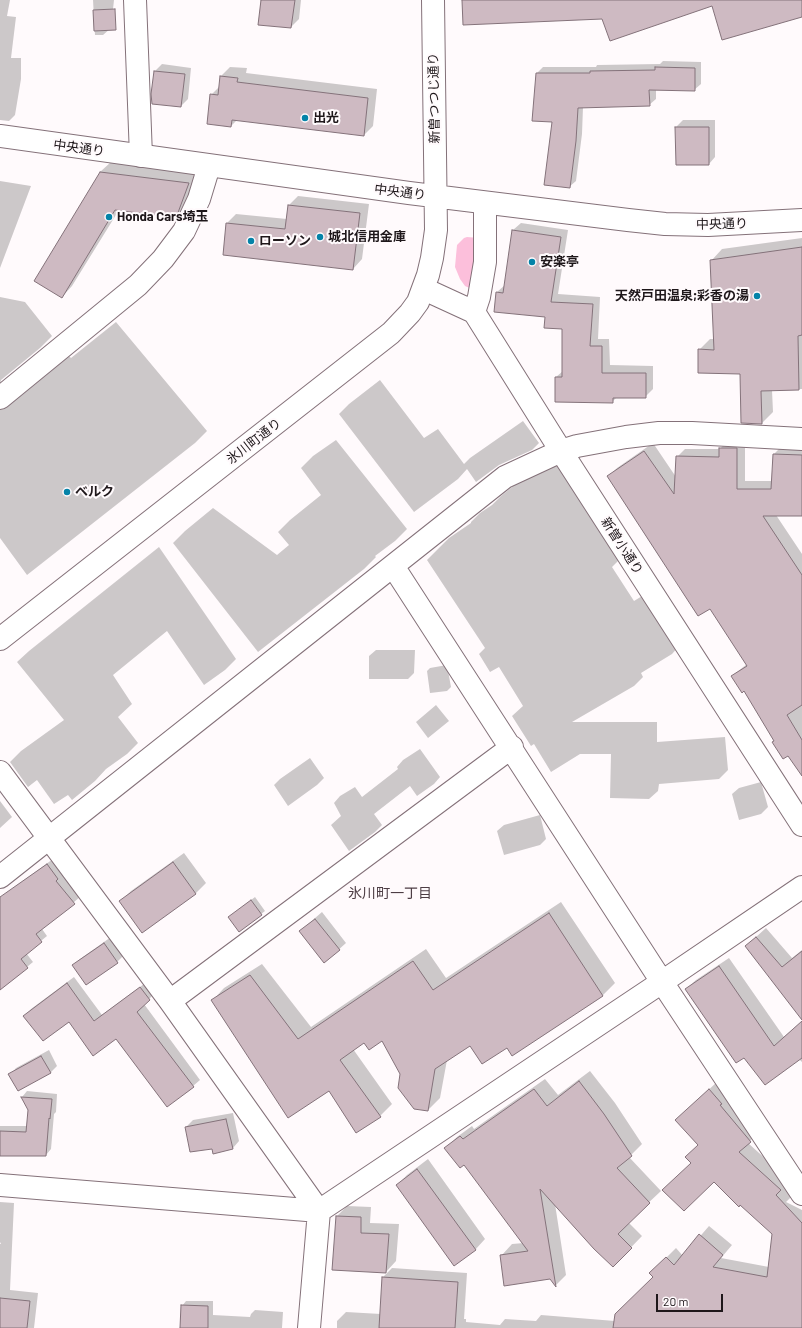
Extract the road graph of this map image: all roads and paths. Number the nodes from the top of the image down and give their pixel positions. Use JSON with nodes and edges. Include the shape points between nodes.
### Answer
{"nodes":[{"id":1,"x":135,"y":0,"type":"edge"},
{"id":2,"x":433,"y":0,"type":"edge"},
{"id":3,"x":0,"y":136,"type":"edge"},
{"id":4,"x":141,"y":156,"type":"junction"},
{"id":5,"x":210,"y":166,"type":"junction"},
{"id":6,"x":436,"y":197,"type":"junction"},
{"id":7,"x":485,"y":203,"type":"junction"},
{"id":8,"x":802,"y":220,"type":"edge"},
{"id":9,"x":424,"y":289,"type":"junction"},
{"id":10,"x":474,"y":312,"type":"junction"},
{"id":11,"x":0,"y":398,"type":"edge"},
{"id":12,"x":802,"y":439,"type":"edge"},
{"id":13,"x":561,"y":451,"type":"junction"},
{"id":14,"x":394,"y":566,"type":"junction"},
{"id":15,"x":0,"y":640,"type":"edge"},
{"id":16,"x":512,"y":748,"type":"junction"},
{"id":17,"x":0,"y":772,"type":"edge"},
{"id":18,"x":802,"y":826,"type":"edge"},
{"id":19,"x":49,"y":839,"type":"junction"},
{"id":20,"x":0,"y":877,"type":"edge"},
{"id":21,"x":802,"y":887,"type":"edge"},
{"id":22,"x":662,"y":982,"type":"junction"},
{"id":23,"x":170,"y":1002,"type":"junction"},
{"id":24,"x":0,"y":1185,"type":"edge"},
{"id":25,"x":802,"y":1194,"type":"edge"},
{"id":26,"x":319,"y":1211,"type":"junction"},
{"id":27,"x":309,"y":1328,"type":"edge"}],
"edges":[{"from":1,"to":4,"type":"street"},
{"from":2,"to":6,"type":"street","name":"新曽つつじ通り"},
{"from":3,"to":4,"type":"street","name":"中央通り"},
{"from":4,"to":5,"type":"street","name":"中央通り"},
{"from":5,"to":6,"type":"street","name":"中央通り"},
{"from":5,"to":11,"type":"street","via":[[199,199],[184,231],[163,259],[138,285]]},
{"from":6,"to":7,"type":"street","name":"中央通り"},
{"from":6,"to":9,"type":"street","name":"氷川町通り","via":[[434,244]]},
{"from":7,"to":8,"type":"street","name":"中央通り","via":[[665,224],[708,225]]},
{"from":7,"to":10,"type":"street","via":[[485,262]]},
{"from":9,"to":10,"type":"street"},
{"from":9,"to":15,"type":"street","name":"氷川町通り","via":[[410,313],[391,333]]},
{"from":10,"to":13,"type":"street","name":"新曽小通り"},
{"from":12,"to":13,"type":"street","via":[[659,433],[626,437]]},
{"from":13,"to":14,"type":"street","via":[[505,477]]},
{"from":13,"to":18,"type":"street","name":"新曽小通り"},
{"from":14,"to":16,"type":"street"},
{"from":14,"to":19,"type":"street"},
{"from":16,"to":22,"type":"street"},
{"from":16,"to":23,"type":"street"},
{"from":17,"to":19,"type":"street"},
{"from":19,"to":20,"type":"street"},
{"from":19,"to":23,"type":"street"},
{"from":21,"to":22,"type":"street"},
{"from":22,"to":25,"type":"street"},
{"from":22,"to":26,"type":"street"},
{"from":23,"to":26,"type":"street"},
{"from":24,"to":26,"type":"street"},
{"from":26,"to":27,"type":"street"}]}
